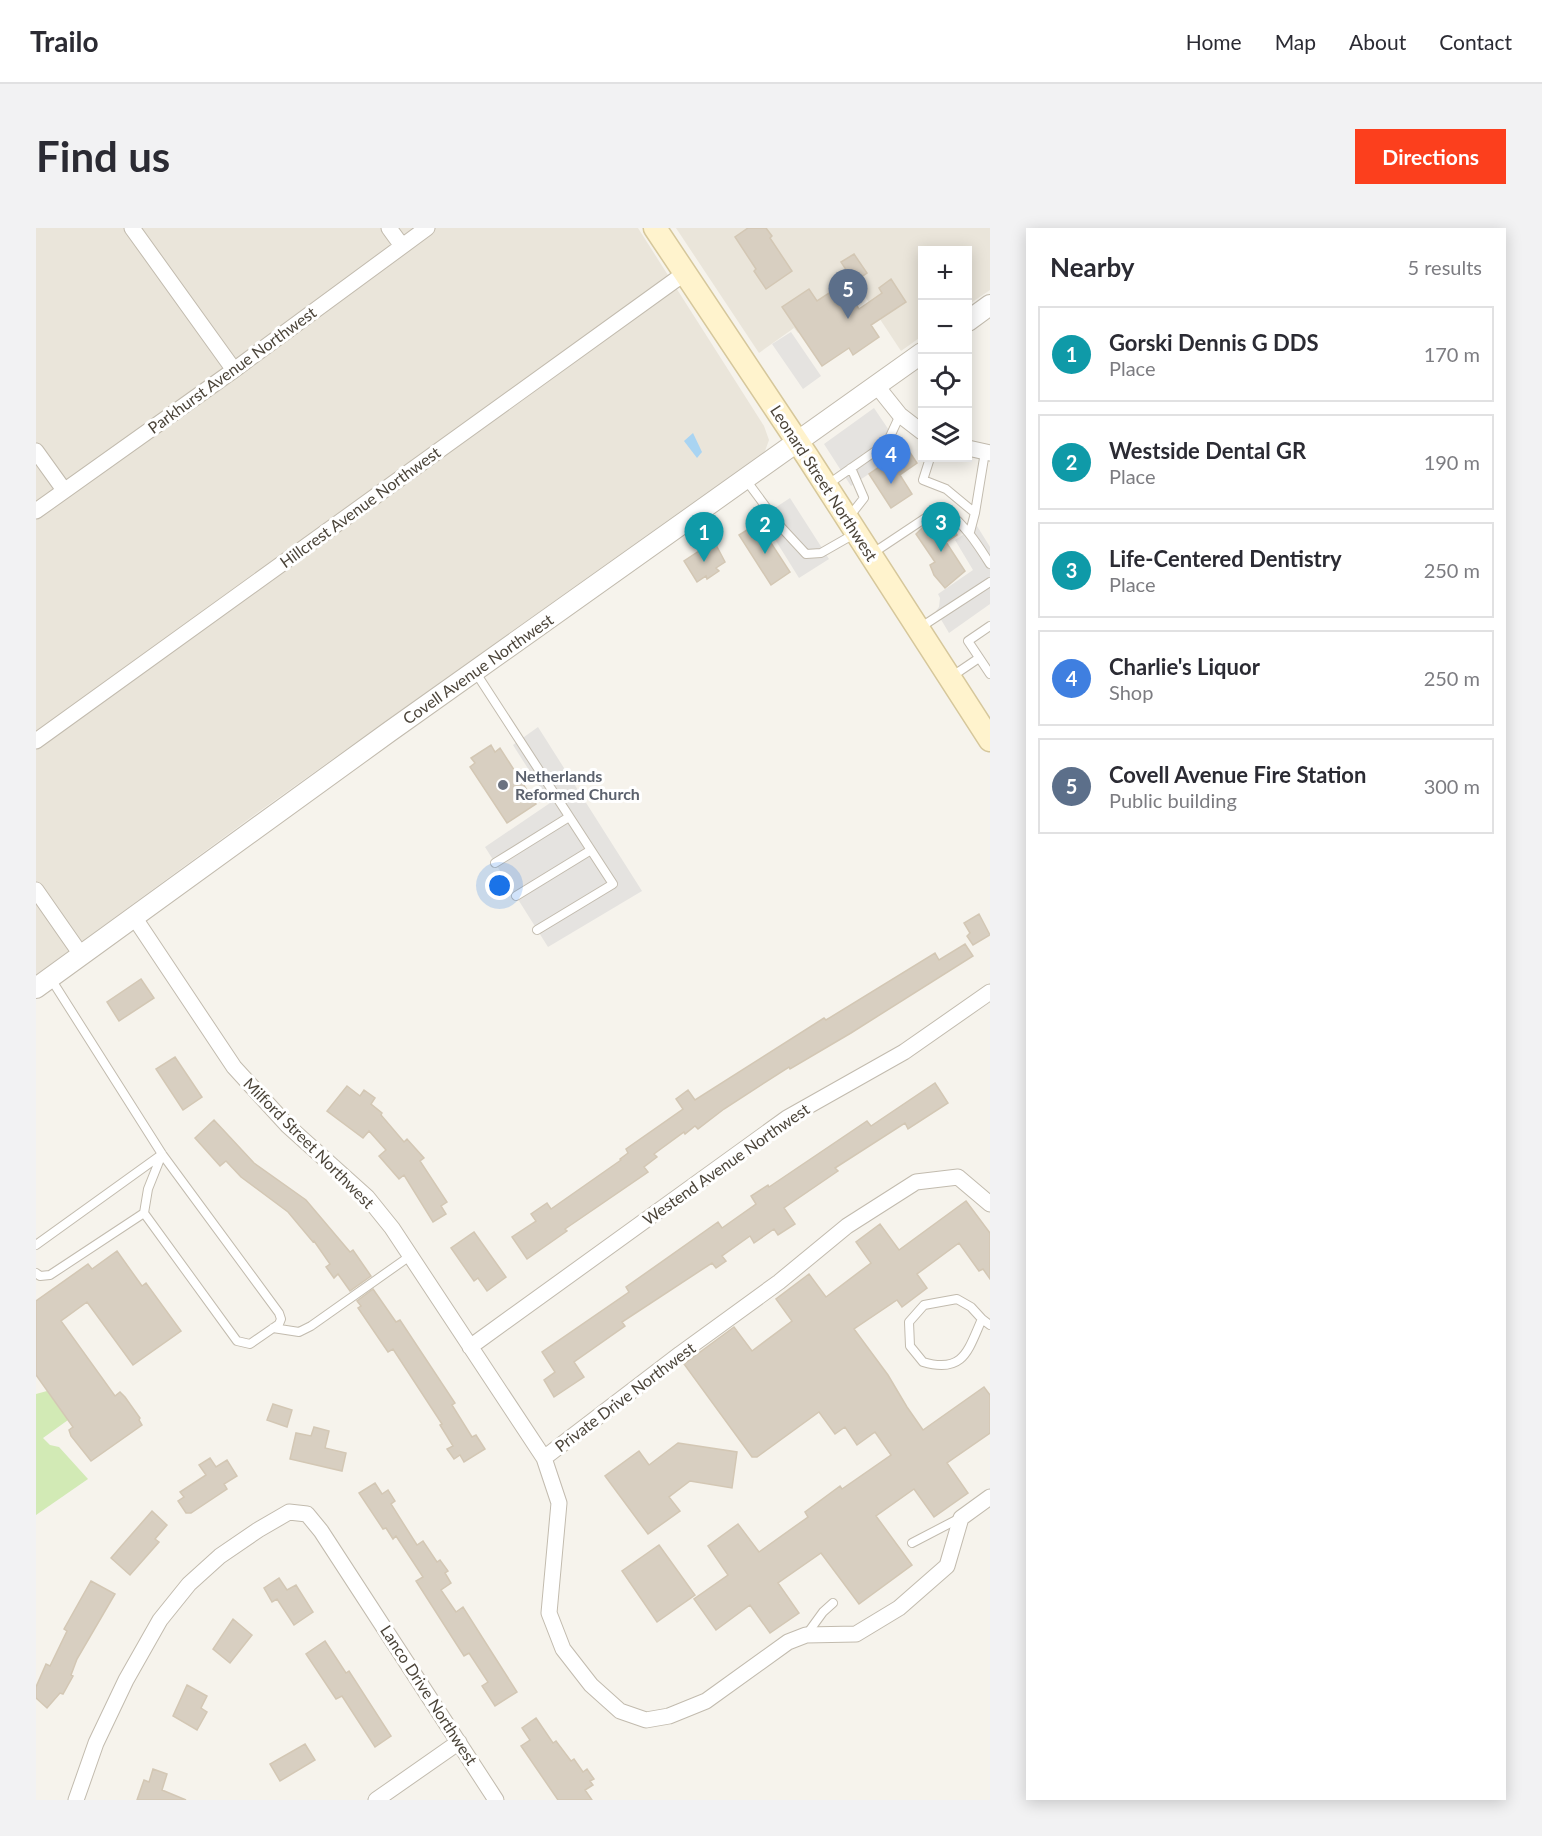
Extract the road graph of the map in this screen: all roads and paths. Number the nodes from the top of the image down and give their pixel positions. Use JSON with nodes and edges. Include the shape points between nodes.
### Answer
{"nodes":[{"id":1,"x":132,"y":228,"type":"edge"},
{"id":2,"x":389,"y":228,"type":"edge"},
{"id":3,"x":427,"y":228,"type":"edge"},
{"id":4,"x":655,"y":228,"type":"edge"},
{"id":5,"x":402,"y":246,"type":"junction"},
{"id":6,"x":685,"y":273,"type":"junction"},
{"id":7,"x":990,"y":305,"type":"edge"},
{"id":8,"x":972,"y":318,"type":"edge"},
{"id":9,"x":921,"y":354,"type":"edge"},
{"id":10,"x":234,"y":370,"type":"junction"},
{"id":11,"x":876,"y":385,"type":"junction"},
{"id":12,"x":900,"y":415,"type":"junction"},
{"id":13,"x":918,"y":429,"type":"edge"},
{"id":14,"x":798,"y":442,"type":"junction"},
{"id":15,"x":972,"y":449,"type":"edge"},
{"id":16,"x":36,"y":452,"type":"edge"},
{"id":17,"x":988,"y":452,"type":"edge"},
{"id":18,"x":929,"y":462,"type":"edge"},
{"id":19,"x":851,"y":468,"type":"junction"},
{"id":20,"x":745,"y":479,"type":"junction"},
{"id":21,"x":826,"y":485,"type":"junction"},
{"id":22,"x":64,"y":490,"type":"junction"},
{"id":23,"x":36,"y":511,"type":"edge"},
{"id":24,"x":975,"y":513,"type":"junction"},
{"id":25,"x":852,"y":526,"type":"junction"},
{"id":26,"x":970,"y":532,"type":"junction"},
{"id":27,"x":871,"y":554,"type":"junction"},
{"id":28,"x":990,"y":564,"type":"edge"},
{"id":29,"x":990,"y":582,"type":"edge"},
{"id":30,"x":990,"y":626,"type":"edge"},
{"id":31,"x":919,"y":629,"type":"junction"},
{"id":32,"x":979,"y":658,"type":"junction"},
{"id":33,"x":475,"y":672,"type":"junction"},
{"id":34,"x":990,"y":674,"type":"edge"},
{"id":35,"x":950,"y":678,"type":"junction"},
{"id":36,"x":990,"y":740,"type":"edge"},
{"id":37,"x":36,"y":741,"type":"edge"},
{"id":38,"x":569,"y":817,"type":"junction"},
{"id":39,"x":591,"y":850,"type":"junction"},
{"id":40,"x":495,"y":862,"type":"dead end"},
{"id":41,"x":36,"y":890,"type":"edge"},
{"id":42,"x":516,"y":896,"type":"dead end"},
{"id":43,"x":134,"y":917,"type":"junction"},
{"id":44,"x":537,"y":930,"type":"dead end"},
{"id":45,"x":82,"y":956,"type":"junction"},
{"id":46,"x":43,"y":983,"type":"edge"},
{"id":47,"x":990,"y":992,"type":"edge"},
{"id":48,"x":162,"y":1154,"type":"junction"},
{"id":49,"x":990,"y":1204,"type":"edge"},
{"id":50,"x":144,"y":1213,"type":"junction"},
{"id":51,"x":36,"y":1245,"type":"edge"},
{"id":52,"x":410,"y":1256,"type":"junction"},
{"id":53,"x":36,"y":1273,"type":"edge"},
{"id":54,"x":982,"y":1319,"type":"junction"},
{"id":55,"x":990,"y":1325,"type":"edge"},
{"id":56,"x":273,"y":1328,"type":"junction"},
{"id":57,"x":470,"y":1347,"type":"junction"},
{"id":58,"x":544,"y":1458,"type":"junction"},
{"id":59,"x":990,"y":1497,"type":"edge"},
{"id":60,"x":961,"y":1518,"type":"junction"},
{"id":61,"x":912,"y":1543,"type":"dead end"},
{"id":62,"x":833,"y":1603,"type":"dead end"},
{"id":63,"x":806,"y":1635,"type":"junction"},
{"id":64,"x":459,"y":1742,"type":"junction"},
{"id":65,"x":76,"y":1800,"type":"edge"},
{"id":66,"x":376,"y":1800,"type":"edge"},
{"id":67,"x":496,"y":1800,"type":"edge"}],
"edges":[{"from":1,"to":10,"type":"street"},
{"from":2,"to":5,"type":"street"},
{"from":3,"to":5,"type":"street","name":"Parkhurst Avenue Northwest"},
{"from":4,"to":6,"type":"main road","name":"Leonard Street Northwest"},
{"from":5,"to":10,"type":"street","name":"Parkhurst Avenue Northwest"},
{"from":6,"to":14,"type":"main road","name":"Leonard Street Northwest"},
{"from":6,"to":37,"type":"street","name":"Hillcrest Avenue Northwest"},
{"from":7,"to":8,"type":"street"},
{"from":9,"to":11,"type":"street","name":"Covell Avenue Northwest"},
{"from":10,"to":22,"type":"street","name":"Parkhurst Avenue Northwest"},
{"from":11,"to":12,"type":"street"},
{"from":11,"to":14,"type":"street","name":"Covell Avenue Northwest"},
{"from":12,"to":13,"type":"street"},
{"from":12,"to":19,"type":"lane","via":[[887,443]]},
{"from":14,"to":20,"type":"street","name":"Covell Avenue Northwest"},
{"from":14,"to":21,"type":"main road","name":"Leonard Street Northwest"},
{"from":15,"to":17,"type":"street"},
{"from":16,"to":22,"type":"street"},
{"from":17,"to":24,"type":"lane"},
{"from":18,"to":24,"type":"lane","via":[[923,480],[946,489]]},
{"from":19,"to":21,"type":"lane"},
{"from":19,"to":25,"type":"lane","via":[[864,498]]},
{"from":20,"to":25,"type":"lane","via":[[806,554],[821,553]]},
{"from":20,"to":33,"type":"street","name":"Covell Avenue Northwest"},
{"from":21,"to":25,"type":"main road","name":"Leonard Street Northwest"},
{"from":22,"to":23,"type":"street","name":"Parkhurst Avenue Northwest"},
{"from":24,"to":26,"type":"lane"},
{"from":25,"to":27,"type":"main road","name":"Leonard Street Northwest"},
{"from":26,"to":27,"type":"lane","via":[[942,507]]},
{"from":26,"to":28,"type":"lane"},
{"from":27,"to":31,"type":"main road","name":"Leonard Street Northwest"},
{"from":29,"to":31,"type":"lane"},
{"from":30,"to":32,"type":"lane","via":[[968,641]]},
{"from":31,"to":35,"type":"main road","name":"Leonard Street Northwest"},
{"from":32,"to":34,"type":"lane"},
{"from":32,"to":35,"type":"lane"},
{"from":33,"to":38,"type":"lane"},
{"from":33,"to":43,"type":"street","name":"Covell Avenue Northwest"},
{"from":35,"to":36,"type":"main road","name":"Leonard Street Northwest"},
{"from":38,"to":39,"type":"lane"},
{"from":38,"to":40,"type":"lane"},
{"from":39,"to":42,"type":"lane"},
{"from":39,"to":44,"type":"lane","via":[[613,884]]},
{"from":41,"to":45,"type":"street"},
{"from":43,"to":45,"type":"street","name":"Covell Avenue Northwest"},
{"from":43,"to":52,"type":"street","name":"Milford Street Northwest","via":[[234,1067],[288,1126],[367,1197]]},
{"from":45,"to":46,"type":"street","name":"Covell Avenue Northwest"},
{"from":46,"to":48,"type":"lane"},
{"from":47,"to":57,"type":"street","name":"Westend Avenue Northwest","via":[[904,1052],[787,1118]]},
{"from":48,"to":50,"type":"lane","via":[[148,1189]]},
{"from":48,"to":51,"type":"lane"},
{"from":48,"to":56,"type":"lane","via":[[279,1313],[281,1319]]},
{"from":49,"to":58,"type":"street","name":"Private Drive Northwest","via":[[958,1177],[916,1182],[847,1226],[779,1282]]},
{"from":50,"to":53,"type":"lane","via":[[50,1275]]},
{"from":50,"to":56,"type":"lane","via":[[237,1341],[250,1344]]},
{"from":52,"to":56,"type":"lane","via":[[300,1332]]},
{"from":52,"to":57,"type":"street","name":"Milford Street Northwest"},
{"from":54,"to":54,"type":"lane","via":[[957,1299],[924,1305],[909,1322],[910,1346],[923,1362],[947,1366],[963,1357]]},
{"from":54,"to":55,"type":"lane"},
{"from":57,"to":58,"type":"street","name":"Milford Street Northwest"},
{"from":58,"to":63,"type":"street","name":"Private Drive Northwest","via":[[560,1503],[549,1613],[563,1649],[591,1685],[620,1711],[646,1720],[669,1716],[706,1701],[788,1642]]},
{"from":59,"to":60,"type":"street"},
{"from":60,"to":61,"type":"lane"},
{"from":60,"to":63,"type":"street","name":"Private Drive Northwest","via":[[947,1566],[899,1608],[856,1634]]},
{"from":62,"to":63,"type":"lane"},
{"from":64,"to":65,"type":"street","name":"Lanco Drive Northwest","via":[[321,1531],[308,1514],[289,1512],[220,1556],[189,1584],[160,1620],[96,1743]]},
{"from":64,"to":66,"type":"street"},
{"from":64,"to":67,"type":"street","name":"Lanco Drive Northwest"}]}
